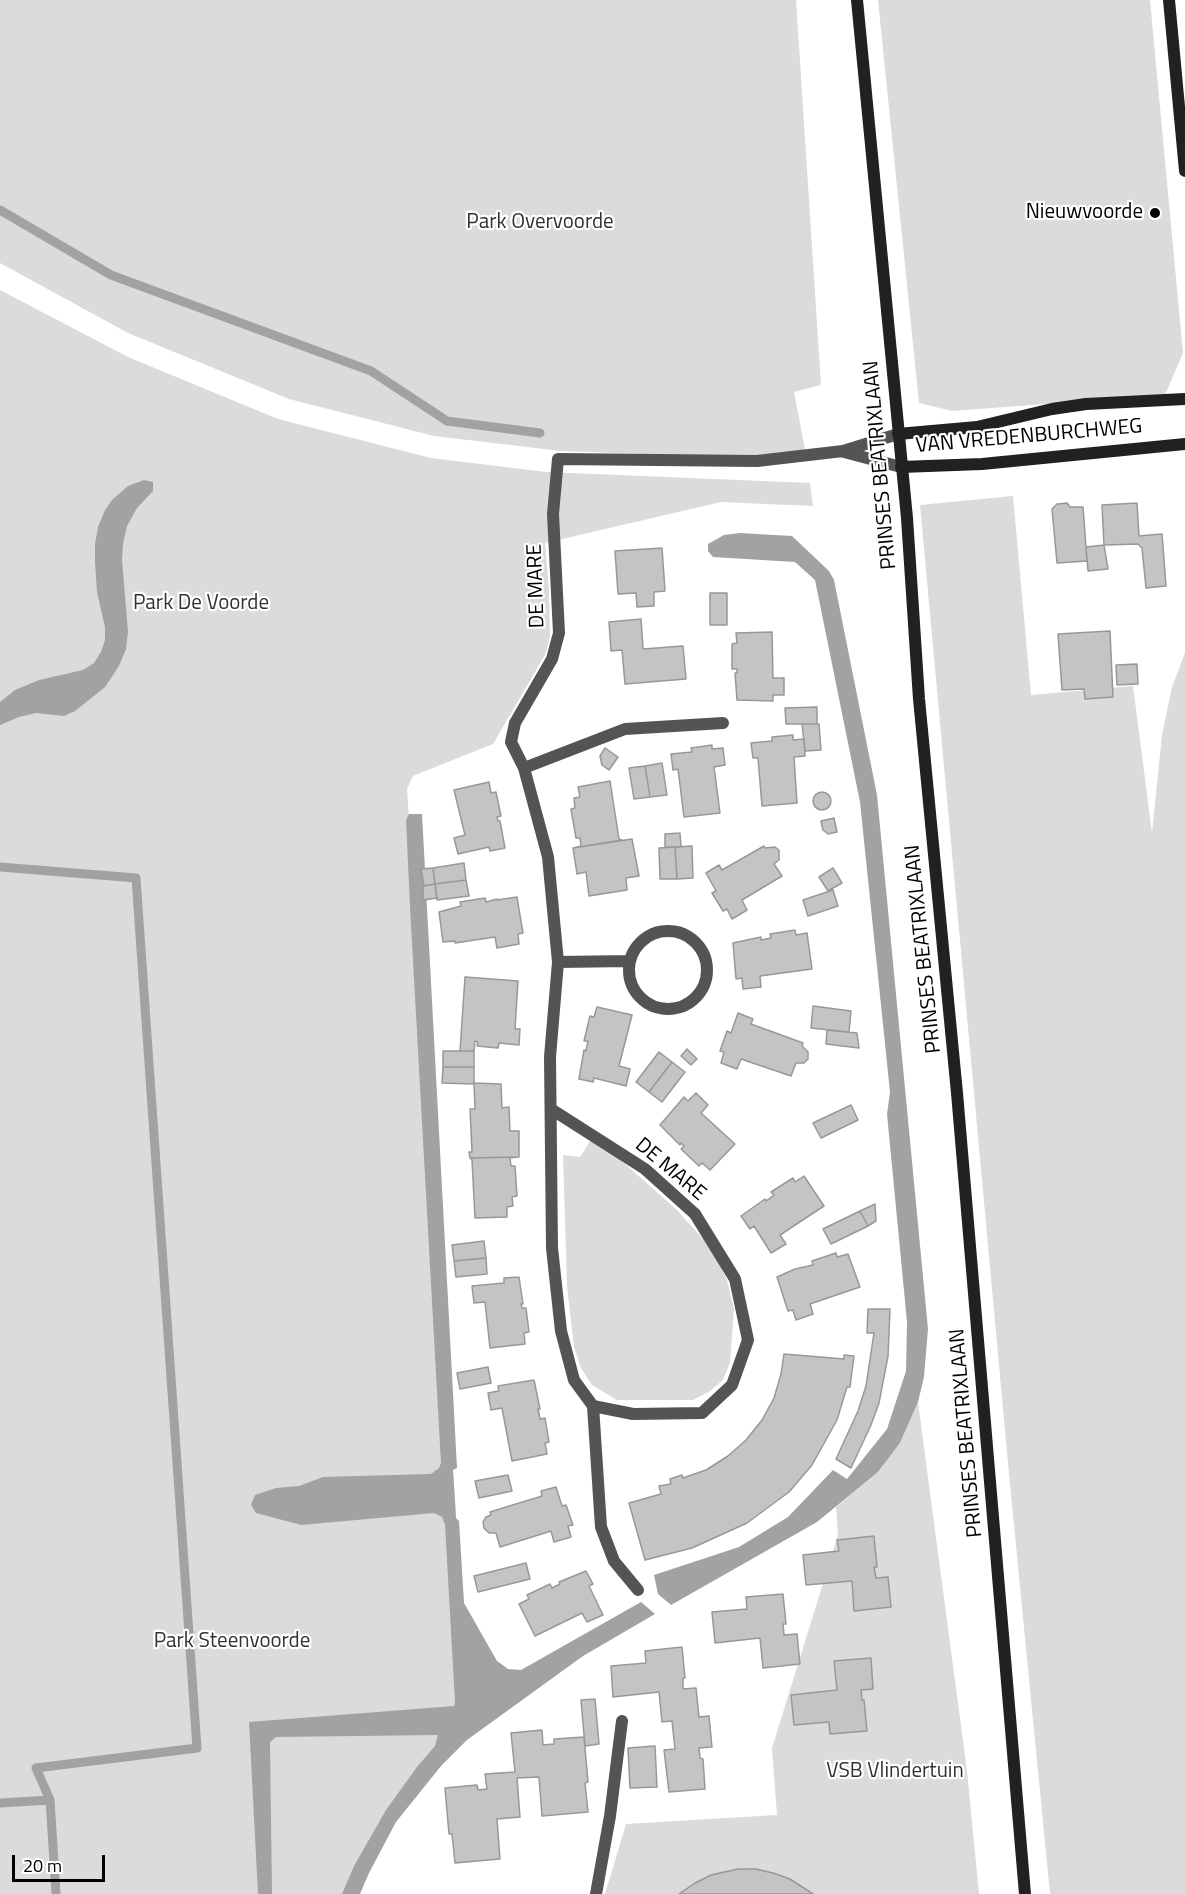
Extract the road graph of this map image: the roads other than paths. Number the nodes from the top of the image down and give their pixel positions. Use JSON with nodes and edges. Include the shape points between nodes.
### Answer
{"nodes":[{"id":1,"x":857,"y":0,"type":"edge"},
{"id":2,"x":1169,"y":0,"type":"edge"},
{"id":3,"x":1185,"y":171,"type":"edge"},
{"id":4,"x":1185,"y":399,"type":"edge"},
{"id":5,"x":898,"y":434,"type":"junction"},
{"id":6,"x":1185,"y":444,"type":"edge"},
{"id":7,"x":843,"y":451,"type":"junction"},
{"id":8,"x":558,"y":459,"type":"joint"},
{"id":9,"x":901,"y":467,"type":"junction"},
{"id":10,"x":723,"y":723,"type":"dead end"},
{"id":11,"x":524,"y":768,"type":"junction"},
{"id":12,"x":629,"y":961,"type":"junction"},
{"id":13,"x":558,"y":962,"type":"junction"},
{"id":14,"x":551,"y":1109,"type":"junction"},
{"id":15,"x":593,"y":1407,"type":"junction"},
{"id":16,"x":638,"y":1590,"type":"dead end"},
{"id":17,"x":622,"y":1721,"type":"dead end"},
{"id":18,"x":596,"y":1894,"type":"edge"},
{"id":19,"x":1025,"y":1894,"type":"edge"}],
"edges":[{"from":1,"to":5,"type":"main road","name":"PRINSES BEATRIXLAAN"},
{"from":2,"to":3,"type":"main road"},
{"from":4,"to":5,"type":"main road","name":"VAN VREDENBURCHWEG","via":[[1086,404],[977,427]]},
{"from":5,"to":7,"type":"street","name":"VAN VREDENBURCHWEG"},
{"from":5,"to":9,"type":"main road","name":"PRINSES BEATRIXLAAN"},
{"from":6,"to":9,"type":"main road","name":"VAN VREDENBURCHWEG","via":[[982,464]]},
{"from":7,"to":8,"type":"street","name":"VAN VREDENBURCHWEG","via":[[757,461]]},
{"from":7,"to":9,"type":"street","name":"VAN VREDENBURCHWEG"},
{"from":8,"to":11,"type":"street","name":"DE MARE","via":[[553,514],[559,633],[552,658],[515,723],[511,742]]},
{"from":9,"to":19,"type":"main road","name":"PRINSES BEATRIXLAAN"},
{"from":10,"to":11,"type":"street","via":[[625,729]]},
{"from":11,"to":13,"type":"street","name":"DE MARE","via":[[548,857]]},
{"from":12,"to":12,"type":"street","via":[[633,988],[653,1006],[667,1009],[693,1001],[707,978],[704,951],[684,933],[670,930],[644,938]]},
{"from":12,"to":13,"type":"street"},
{"from":13,"to":14,"type":"street","name":"DE MARE","via":[[550,1057]]},
{"from":14,"to":15,"type":"street","name":"DE MARE","via":[[552,1248],[561,1331],[574,1380]]},
{"from":14,"to":15,"type":"street","name":"DE MARE","via":[[645,1168],[695,1214],[735,1279],[747,1340],[732,1384],[702,1413],[633,1414]]},
{"from":15,"to":16,"type":"street","via":[[602,1527],[614,1561]]},
{"from":17,"to":18,"type":"street"}]}
